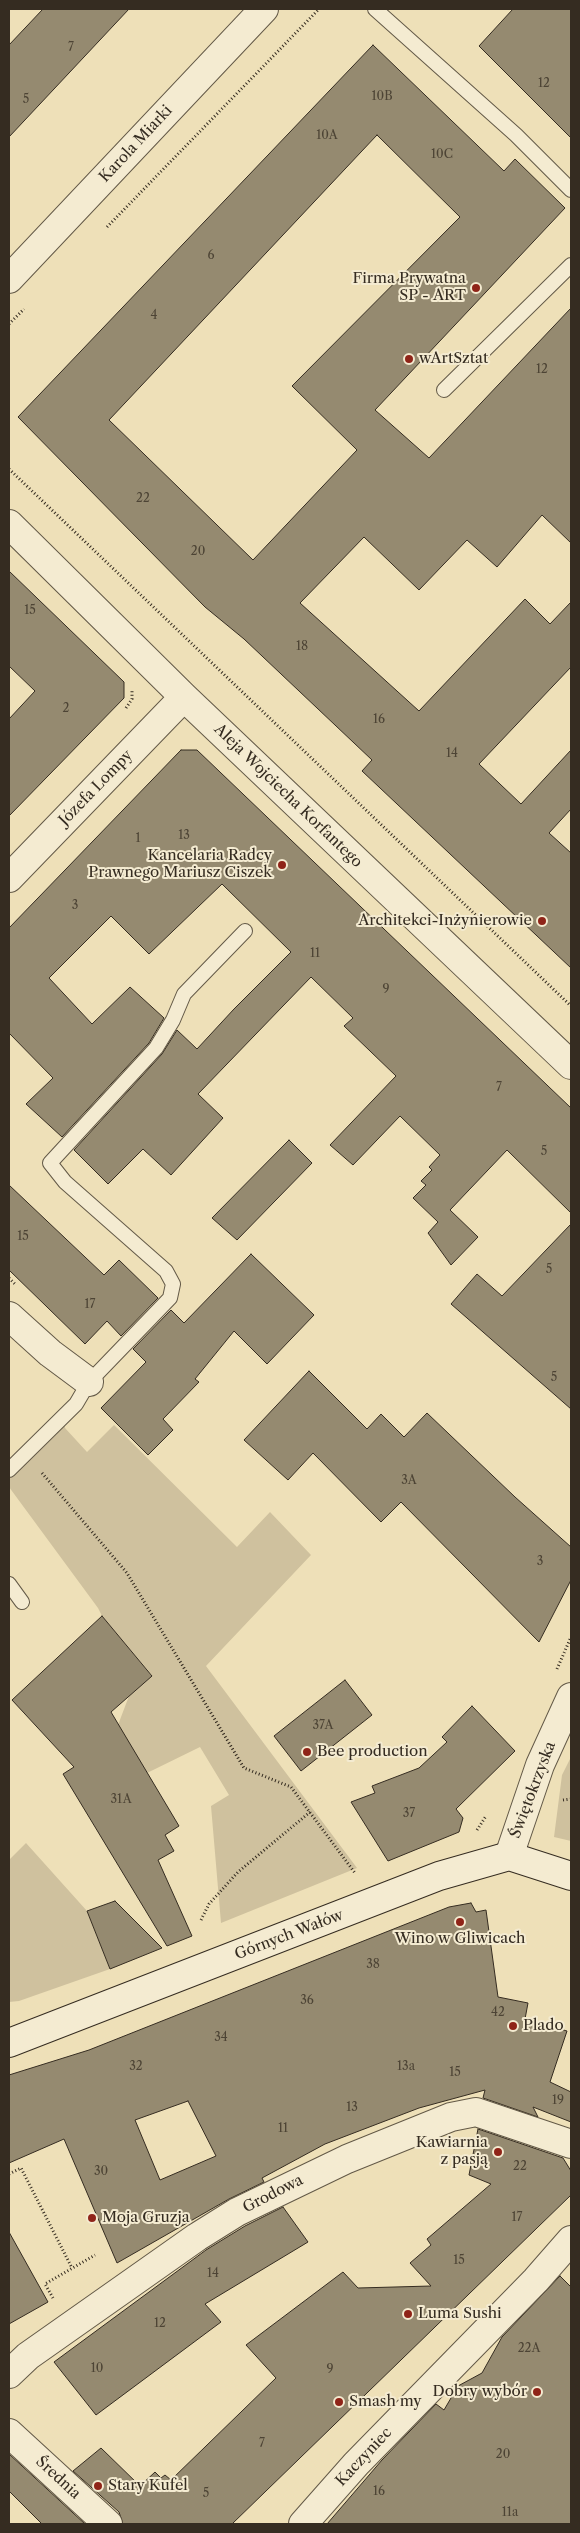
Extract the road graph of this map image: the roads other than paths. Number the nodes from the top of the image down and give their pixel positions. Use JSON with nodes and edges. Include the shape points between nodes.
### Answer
{"nodes":[{"id":1,"x":264,"y":9,"type":"edge"},
{"id":2,"x":375,"y":9,"type":"edge"},
{"id":3,"x":571,"y":190,"type":"edge"},
{"id":4,"x":571,"y":265,"type":"edge"},
{"id":5,"x":9,"y":279,"type":"edge"},
{"id":6,"x":444,"y":390,"type":"dead end"},
{"id":7,"x":9,"y":524,"type":"edge"},
{"id":8,"x":184,"y":697,"type":"junction"},
{"id":9,"x":9,"y":878,"type":"edge"},
{"id":10,"x":245,"y":930,"type":"dead end"},
{"id":11,"x":571,"y":1065,"type":"edge"},
{"id":12,"x":9,"y":1316,"type":"edge"},
{"id":13,"x":89,"y":1382,"type":"junction"},
{"id":14,"x":9,"y":1470,"type":"edge"},
{"id":15,"x":9,"y":1584,"type":"edge"},
{"id":16,"x":22,"y":1602,"type":"dead end"},
{"id":17,"x":571,"y":1697,"type":"edge"},
{"id":18,"x":509,"y":1856,"type":"junction"},
{"id":19,"x":571,"y":1876,"type":"edge"},
{"id":20,"x":9,"y":2043,"type":"edge"},
{"id":21,"x":571,"y":2144,"type":"edge"},
{"id":22,"x":571,"y":2240,"type":"edge"},
{"id":23,"x":9,"y":2374,"type":"edge"},
{"id":24,"x":9,"y":2433,"type":"edge"},
{"id":25,"x":108,"y":2524,"type":"edge"},
{"id":26,"x":303,"y":2524,"type":"edge"}],
"edges":[{"from":1,"to":5,"type":"street","name":"Karola Miarki"},
{"from":2,"to":3,"type":"lane","via":[[516,134]]},
{"from":4,"to":6,"type":"lane"},
{"from":7,"to":8,"type":"street","name":"Aleja Wojciecha Korfantego"},
{"from":8,"to":9,"type":"street","name":"Józefa Lompy"},
{"from":8,"to":11,"type":"street","name":"Aleja Wojciecha Korfantego"},
{"from":10,"to":13,"type":"lane","via":[[184,994],[156,1048],[50,1163],[65,1182],[166,1271],[173,1284],[170,1298]]},
{"from":12,"to":13,"type":"street"},
{"from":13,"to":14,"type":"lane","via":[[76,1404]]},
{"from":15,"to":16,"type":"lane"},
{"from":17,"to":18,"type":"street","name":"Świętokrzyska","via":[[540,1764]]},
{"from":18,"to":19,"type":"street"},
{"from":18,"to":20,"type":"street","name":"Górnych Wałów","via":[[439,1876]]},
{"from":21,"to":23,"type":"street","name":"Grodowa","via":[[476,2112],[451,2117],[322,2169],[238,2212],[197,2238],[28,2356]]},
{"from":22,"to":26,"type":"street","name":"Kaczyniec","via":[[356,2464]]},
{"from":24,"to":25,"type":"street","name":"Średnia"}]}
